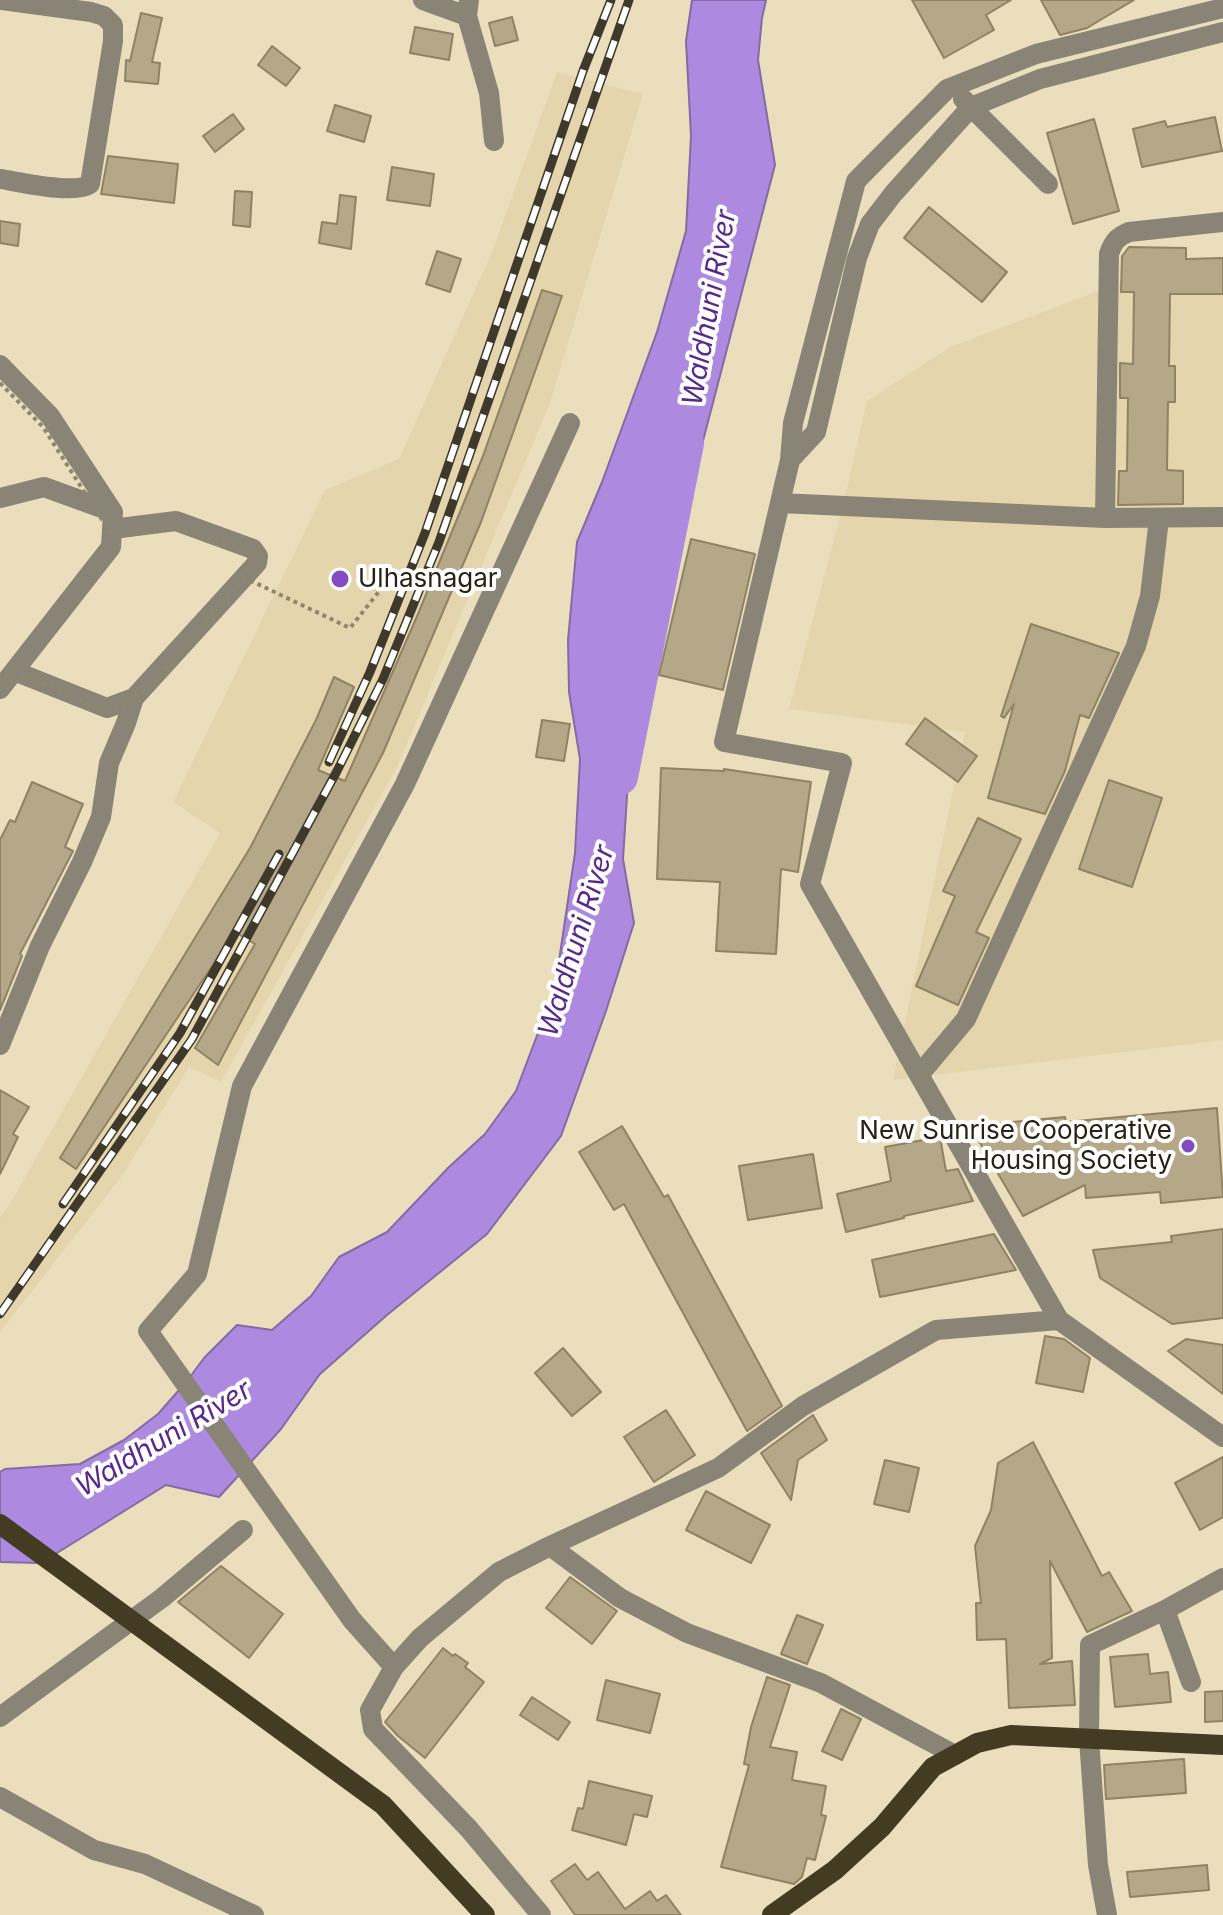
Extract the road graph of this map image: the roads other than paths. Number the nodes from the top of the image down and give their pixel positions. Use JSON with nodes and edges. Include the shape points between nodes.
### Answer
{"nodes":[{"id":1,"x":2,"y":0,"type":"edge"},
{"id":2,"x":423,"y":0,"type":"edge"},
{"id":3,"x":468,"y":8,"type":"edge"},
{"id":4,"x":1223,"y":8,"type":"edge"},
{"id":5,"x":1223,"y":32,"type":"edge"},
{"id":6,"x":951,"y":87,"type":"junction"},
{"id":7,"x":971,"y":107,"type":"junction"},
{"id":8,"x":494,"y":141,"type":"dead end"},
{"id":9,"x":0,"y":179,"type":"edge"},
{"id":10,"x":1048,"y":184,"type":"dead end"},
{"id":11,"x":1223,"y":222,"type":"edge"},
{"id":12,"x":0,"y":365,"type":"edge"},
{"id":13,"x":570,"y":423,"type":"dead end"},
{"id":14,"x":790,"y":460,"type":"junction"},
{"id":15,"x":0,"y":498,"type":"edge"},
{"id":16,"x":780,"y":503,"type":"junction"},
{"id":17,"x":1223,"y":517,"type":"edge"},
{"id":18,"x":1105,"y":518,"type":"junction"},
{"id":19,"x":1159,"y":519,"type":"junction"},
{"id":20,"x":112,"y":521,"type":"junction"},
{"id":21,"x":7,"y":675,"type":"edge"},
{"id":22,"x":0,"y":689,"type":"edge"},
{"id":23,"x":134,"y":698,"type":"junction"},
{"id":24,"x":0,"y":1045,"type":"edge"},
{"id":25,"x":919,"y":1075,"type":"junction"},
{"id":26,"x":1059,"y":1320,"type":"junction"},
{"id":27,"x":1223,"y":1437,"type":"edge"},
{"id":28,"x":0,"y":1524,"type":"edge"},
{"id":29,"x":243,"y":1530,"type":"dead end"},
{"id":30,"x":550,"y":1546,"type":"junction"},
{"id":31,"x":1223,"y":1578,"type":"edge"},
{"id":32,"x":1165,"y":1610,"type":"junction"},
{"id":33,"x":394,"y":1667,"type":"junction"},
{"id":34,"x":1191,"y":1682,"type":"dead end"},
{"id":35,"x":0,"y":1717,"type":"edge"},
{"id":36,"x":1089,"y":1739,"type":"junction"},
{"id":37,"x":1223,"y":1745,"type":"edge"},
{"id":38,"x":955,"y":1755,"type":"junction"},
{"id":39,"x":0,"y":1797,"type":"edge"},
{"id":40,"x":254,"y":1915,"type":"edge"},
{"id":41,"x":485,"y":1915,"type":"edge"},
{"id":42,"x":541,"y":1915,"type":"edge"},
{"id":43,"x":772,"y":1915,"type":"edge"},
{"id":44,"x":1107,"y":1915,"type":"edge"}],
"edges":[{"from":1,"to":9,"type":"street","via":[[104,16],[113,25],[113,41],[90,184],[70,189]]},
{"from":2,"to":3,"type":"street"},
{"from":3,"to":8,"type":"street","via":[[489,93]]},
{"from":4,"to":6,"type":"street","via":[[1036,54]]},
{"from":5,"to":7,"type":"street","via":[[1040,79]]},
{"from":6,"to":7,"type":"street"},
{"from":6,"to":14,"type":"street","via":[[856,181],[793,423]]},
{"from":7,"to":10,"type":"street"},
{"from":7,"to":14,"type":"street","via":[[870,224],[857,258],[816,432]]},
{"from":11,"to":18,"type":"street","via":[[1129,232],[1113,243]]},
{"from":12,"to":20,"type":"street","via":[[50,416]]},
{"from":13,"to":33,"type":"street","via":[[405,784],[242,1086],[197,1274],[148,1331],[352,1620]]},
{"from":14,"to":16,"type":"street"},
{"from":15,"to":20,"type":"street","via":[[44,487]]},
{"from":16,"to":18,"type":"street"},
{"from":16,"to":25,"type":"street","via":[[724,742],[842,763],[810,884]]},
{"from":17,"to":19,"type":"street"},
{"from":18,"to":19,"type":"street"},
{"from":19,"to":25,"type":"street","via":[[1150,596],[1136,646],[966,1019]]},
{"from":20,"to":21,"type":"street","via":[[111,547]]},
{"from":20,"to":23,"type":"street","via":[[176,521],[253,549],[258,556]]},
{"from":21,"to":22,"type":"street"},
{"from":21,"to":23,"type":"street","via":[[107,708]]},
{"from":23,"to":24,"type":"street","via":[[109,763],[101,817]]},
{"from":25,"to":26,"type":"street"},
{"from":26,"to":27,"type":"street"},
{"from":26,"to":30,"type":"street","via":[[936,1330],[803,1406],[718,1468]]},
{"from":28,"to":41,"type":"main road","bridge":true,"via":[[383,1805]]},
{"from":29,"to":35,"type":"street","via":[[162,1598]]},
{"from":30,"to":33,"type":"street","via":[[499,1572],[420,1638]]},
{"from":30,"to":38,"type":"street","via":[[620,1598],[687,1633],[821,1683]]},
{"from":31,"to":32,"type":"street"},
{"from":32,"to":34,"type":"street"},
{"from":32,"to":36,"type":"street","via":[[1090,1645]]},
{"from":33,"to":42,"type":"street","via":[[370,1710],[373,1729],[469,1829]]},
{"from":36,"to":37,"type":"main road"},
{"from":36,"to":38,"type":"main road","via":[[1011,1735]]},
{"from":36,"to":44,"type":"street"},
{"from":38,"to":43,"type":"main road","via":[[933,1767],[882,1827],[835,1870]]},
{"from":39,"to":40,"type":"street","via":[[94,1850],[145,1864]]}]}
